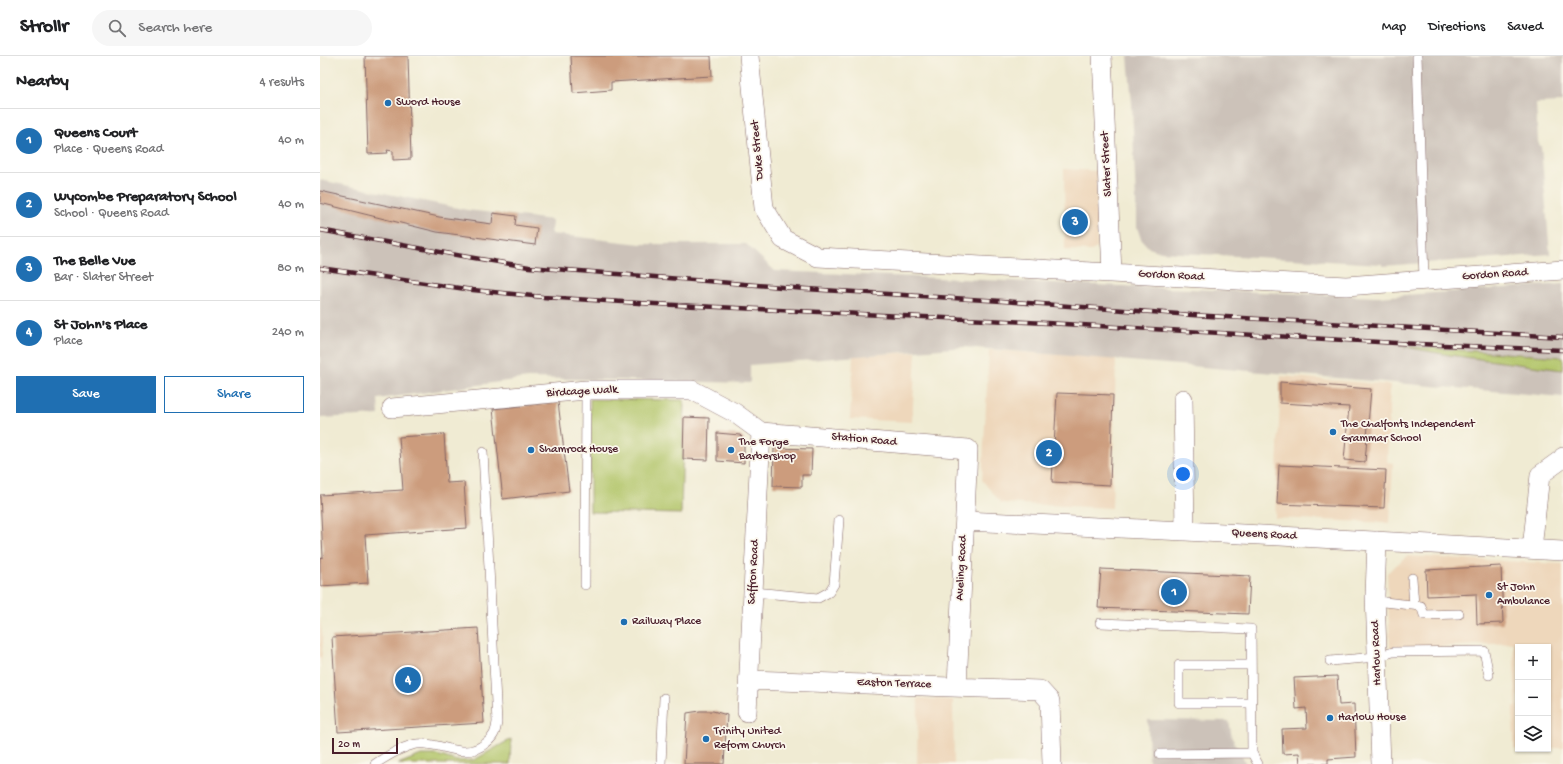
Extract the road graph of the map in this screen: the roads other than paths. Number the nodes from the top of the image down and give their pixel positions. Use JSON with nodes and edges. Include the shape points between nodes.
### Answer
{"nodes":[{"id":1,"x":749,"y":56,"type":"edge"},
{"id":2,"x":1102,"y":56,"type":"edge"},
{"id":3,"x":1417,"y":56,"type":"edge"},
{"id":4,"x":783,"y":239,"type":"joint"},
{"id":5,"x":1563,"y":270,"type":"edge"},
{"id":6,"x":1112,"y":272,"type":"junction"},
{"id":7,"x":1424,"y":280,"type":"junction"},
{"id":8,"x":586,"y":390,"type":"junction"},
{"id":9,"x":1183,"y":399,"type":"dead end"},
{"id":10,"x":392,"y":408,"type":"dead end"},
{"id":11,"x":760,"y":432,"type":"junction"},
{"id":12,"x":968,"y":449,"type":"joint"},
{"id":13,"x":483,"y":452,"type":"dead end"},
{"id":14,"x":1563,"y":457,"type":"edge"},
{"id":15,"x":839,"y":520,"type":"dead end"},
{"id":16,"x":965,"y":521,"type":"junction"},
{"id":17,"x":1185,"y":531,"type":"junction"},
{"id":18,"x":1376,"y":541,"type":"junction"},
{"id":19,"x":1532,"y":549,"type":"junction"},
{"id":20,"x":1563,"y":551,"type":"edge"},
{"id":21,"x":1412,"y":578,"type":"dead end"},
{"id":22,"x":585,"y":585,"type":"dead end"},
{"id":23,"x":753,"y":592,"type":"junction"},
{"id":24,"x":1375,"y":601,"type":"junction"},
{"id":25,"x":1414,"y":605,"type":"junction"},
{"id":26,"x":1459,"y":614,"type":"dead end"},
{"id":27,"x":1100,"y":623,"type":"dead end"},
{"id":28,"x":1377,"y":657,"type":"junction"},
{"id":29,"x":1330,"y":661,"type":"dead end"},
{"id":30,"x":1251,"y":665,"type":"junction"},
{"id":31,"x":1488,"y":675,"type":"dead end"},
{"id":32,"x":748,"y":680,"type":"junction"},
{"id":33,"x":957,"y":686,"type":"junction"},
{"id":34,"x":664,"y":698,"type":"dead end"},
{"id":35,"x":1251,"y":703,"type":"junction"},
{"id":36,"x":747,"y":712,"type":"dead end"},
{"id":37,"x":1252,"y":753,"type":"junction"},
{"id":38,"x":1160,"y":754,"type":"dead end"},
{"id":39,"x":375,"y":764,"type":"edge"},
{"id":40,"x":661,"y":764,"type":"edge"},
{"id":41,"x":1052,"y":764,"type":"edge"},
{"id":42,"x":1258,"y":764,"type":"edge"},
{"id":43,"x":1381,"y":764,"type":"edge"}],
"edges":[{"from":1,"to":4,"type":"street","name":"Duke Street","via":[[764,208]]},
{"from":2,"to":6,"type":"street","name":"Slater Street"},
{"from":3,"to":7,"type":"lane"},
{"from":4,"to":6,"type":"street","name":"Gordon Road","via":[[818,257]]},
{"from":5,"to":7,"type":"street","name":"Gordon Road"},
{"from":6,"to":7,"type":"street","name":"Gordon Road","via":[[1346,286]]},
{"from":8,"to":10,"type":"street","name":"Birdcage Walk"},
{"from":8,"to":11,"type":"street","name":"Birdcage Walk","via":[[692,390],[735,413]]},
{"from":8,"to":22,"type":"lane"},
{"from":9,"to":17,"type":"street"},
{"from":11,"to":12,"type":"street","name":"Station Road"},
{"from":11,"to":23,"type":"street","name":"Saffron Road"},
{"from":12,"to":16,"type":"street","name":"Aveling Road"},
{"from":13,"to":39,"type":"lane","via":[[496,731],[490,740],[471,751],[460,752],[434,744],[417,744]]},
{"from":14,"to":19,"type":"street","via":[[1540,475]]},
{"from":15,"to":23,"type":"lane","via":[[834,584],[829,592],[818,598],[808,598]]},
{"from":16,"to":17,"type":"street","name":"Queens Road"},
{"from":16,"to":33,"type":"street","name":"Aveling Road"},
{"from":17,"to":18,"type":"street","name":"Queens Road"},
{"from":18,"to":19,"type":"street","name":"Queens Road"},
{"from":18,"to":24,"type":"street","name":"Harlow Road"},
{"from":19,"to":20,"type":"street","name":"Queens Road"},
{"from":21,"to":25,"type":"lane"},
{"from":23,"to":32,"type":"street","name":"Saffron Road"},
{"from":24,"to":25,"type":"lane"},
{"from":24,"to":28,"type":"street","name":"Harlow Road"},
{"from":25,"to":26,"type":"lane","via":[[1421,606],[1424,615]]},
{"from":27,"to":30,"type":"lane","via":[[1251,629]]},
{"from":28,"to":29,"type":"lane"},
{"from":28,"to":31,"type":"lane","via":[[1393,652],[1484,650]]},
{"from":28,"to":43,"type":"street","name":"Harlow Road"},
{"from":30,"to":35,"type":"lane"},
{"from":30,"to":35,"type":"lane","via":[[1179,665],[1179,703]]},
{"from":32,"to":33,"type":"street","name":"Easton Terrace"},
{"from":32,"to":36,"type":"street","name":"Saffron Road"},
{"from":33,"to":41,"type":"street","name":"Easton Terrace","via":[[1040,690],[1050,701]]},
{"from":34,"to":40,"type":"lane"},
{"from":35,"to":37,"type":"lane"},
{"from":37,"to":38,"type":"lane"},
{"from":37,"to":42,"type":"lane"}]}
